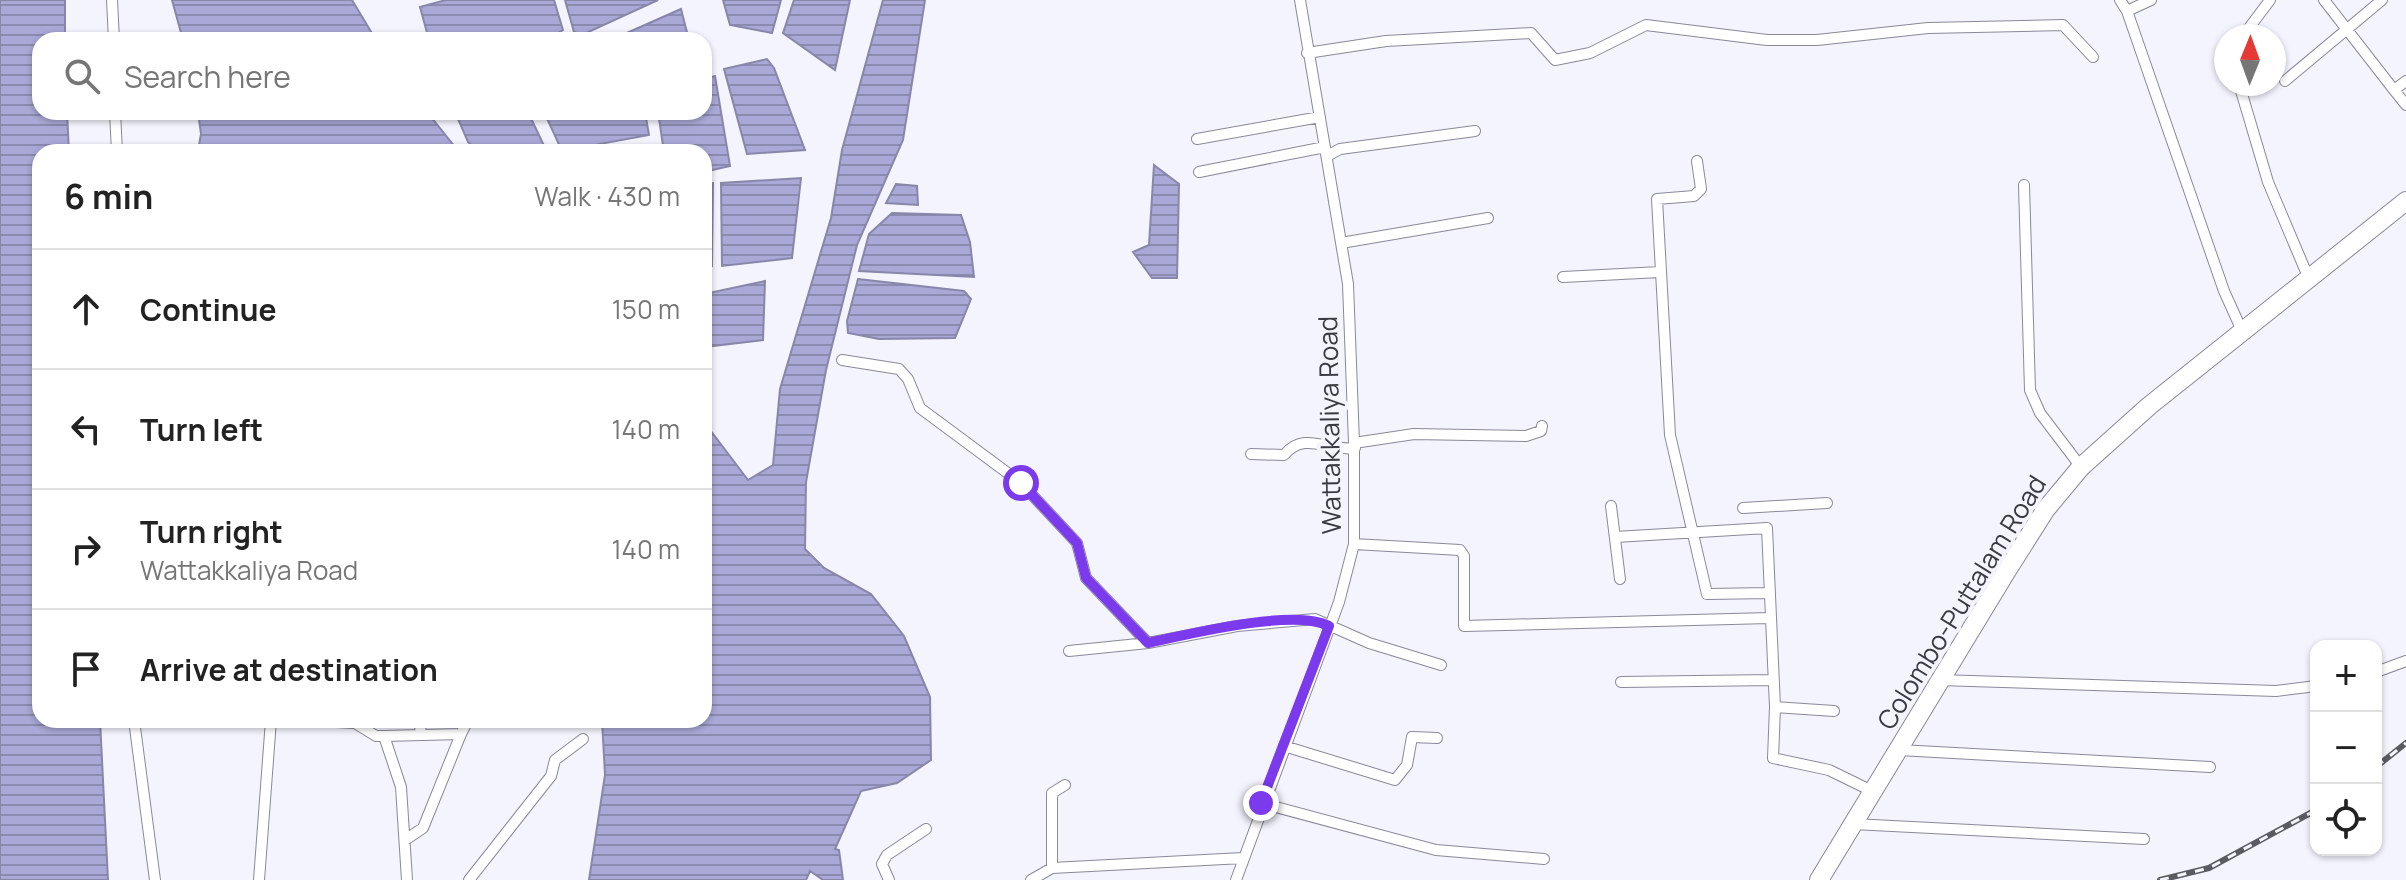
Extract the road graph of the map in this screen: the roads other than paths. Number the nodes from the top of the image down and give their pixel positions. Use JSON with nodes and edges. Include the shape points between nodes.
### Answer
{"nodes":[{"id":1,"x":112,"y":0,"type":"edge"},
{"id":2,"x":1300,"y":0,"type":"edge"},
{"id":3,"x":2120,"y":0,"type":"edge"},
{"id":4,"x":2151,"y":0,"type":"edge"},
{"id":5,"x":2270,"y":0,"type":"edge"},
{"id":6,"x":2324,"y":0,"type":"edge"},
{"id":7,"x":2382,"y":0,"type":"edge"},
{"id":8,"x":2256,"y":5,"type":"edge"},
{"id":9,"x":2127,"y":11,"type":"junction"},
{"id":10,"x":2248,"y":24,"type":"edge"},
{"id":11,"x":2346,"y":30,"type":"junction"},
{"id":12,"x":114,"y":32,"type":"edge"},
{"id":13,"x":1307,"y":53,"type":"junction"},
{"id":14,"x":2093,"y":57,"type":"dead end"},
{"id":15,"x":2286,"y":80,"type":"edge"},
{"id":16,"x":2406,"y":81,"type":"edge"},
{"id":17,"x":2394,"y":90,"type":"junction"},
{"id":18,"x":2243,"y":96,"type":"edge"},
{"id":19,"x":2406,"y":105,"type":"edge"},
{"id":20,"x":1320,"y":117,"type":"junction"},
{"id":21,"x":115,"y":120,"type":"edge"},
{"id":22,"x":1475,"y":131,"type":"dead end"},
{"id":23,"x":1197,"y":139,"type":"dead end"},
{"id":24,"x":117,"y":144,"type":"edge"},
{"id":25,"x":1326,"y":152,"type":"junction"},
{"id":26,"x":1697,"y":161,"type":"dead end"},
{"id":27,"x":1199,"y":172,"type":"dead end"},
{"id":28,"x":2024,"y":185,"type":"dead end"},
{"id":29,"x":2406,"y":201,"type":"edge"},
{"id":30,"x":1488,"y":218,"type":"dead end"},
{"id":31,"x":1341,"y":243,"type":"junction"},
{"id":32,"x":1660,"y":272,"type":"junction"},
{"id":33,"x":1563,"y":277,"type":"dead end"},
{"id":34,"x":2309,"y":279,"type":"junction"},
{"id":35,"x":2243,"y":333,"type":"junction"},
{"id":36,"x":842,"y":360,"type":"dead end"},
{"id":37,"x":1542,"y":426,"type":"dead end"},
{"id":38,"x":1354,"y":445,"type":"junction"},
{"id":39,"x":1251,"y":454,"type":"dead end"},
{"id":40,"x":2081,"y":467,"type":"junction"},
{"id":41,"x":1827,"y":503,"type":"dead end"},
{"id":42,"x":1611,"y":506,"type":"dead end"},
{"id":43,"x":1766,"y":507,"type":"junction"},
{"id":44,"x":1743,"y":508,"type":"dead end"},
{"id":45,"x":1767,"y":528,"type":"junction"},
{"id":46,"x":1692,"y":532,"type":"junction"},
{"id":47,"x":1615,"y":537,"type":"junction"},
{"id":48,"x":1354,"y":544,"type":"junction"},
{"id":49,"x":1620,"y":579,"type":"dead end"},
{"id":50,"x":1770,"y":593,"type":"junction"},
{"id":51,"x":1769,"y":618,"type":"junction"},
{"id":52,"x":1329,"y":626,"type":"junction"},
{"id":53,"x":1148,"y":643,"type":"junction"},
{"id":54,"x":1069,"y":651,"type":"dead end"},
{"id":55,"x":2406,"y":661,"type":"edge"},
{"id":56,"x":1441,"y":665,"type":"dead end"},
{"id":57,"x":2382,"y":670,"type":"edge"},
{"id":58,"x":1773,"y":680,"type":"junction"},
{"id":59,"x":1939,"y":680,"type":"junction"},
{"id":60,"x":1621,"y":682,"type":"dead end"},
{"id":61,"x":2310,"y":687,"type":"edge"},
{"id":62,"x":1775,"y":707,"type":"junction"},
{"id":63,"x":1834,"y":711,"type":"dead end"},
{"id":64,"x":135,"y":728,"type":"edge"},
{"id":65,"x":270,"y":728,"type":"edge"},
{"id":66,"x":362,"y":728,"type":"edge"},
{"id":67,"x":420,"y":728,"type":"edge"},
{"id":68,"x":464,"y":728,"type":"edge"},
{"id":69,"x":461,"y":734,"type":"junction"},
{"id":70,"x":420,"y":735,"type":"junction"},
{"id":71,"x":384,"y":736,"type":"junction"},
{"id":72,"x":1437,"y":738,"type":"dead end"},
{"id":73,"x":583,"y":739,"type":"dead end"},
{"id":74,"x":1284,"y":746,"type":"junction"},
{"id":75,"x":1899,"y":750,"type":"junction"},
{"id":76,"x":2210,"y":767,"type":"dead end"},
{"id":77,"x":1065,"y":785,"type":"dead end"},
{"id":78,"x":1872,"y":791,"type":"junction"},
{"id":79,"x":1261,"y":803,"type":"junction"},
{"id":80,"x":1853,"y":824,"type":"junction"},
{"id":81,"x":926,"y":829,"type":"dead end"},
{"id":82,"x":2144,"y":839,"type":"dead end"},
{"id":83,"x":405,"y":840,"type":"junction"},
{"id":84,"x":1243,"y":858,"type":"junction"},
{"id":85,"x":1544,"y":859,"type":"dead end"},
{"id":86,"x":1052,"y":868,"type":"junction"},
{"id":87,"x":155,"y":880,"type":"edge"},
{"id":88,"x":259,"y":880,"type":"edge"},
{"id":89,"x":407,"y":880,"type":"edge"},
{"id":90,"x":469,"y":880,"type":"edge"},
{"id":91,"x":889,"y":880,"type":"edge"},
{"id":92,"x":1031,"y":880,"type":"edge"},
{"id":93,"x":1236,"y":880,"type":"edge"},
{"id":94,"x":1819,"y":880,"type":"edge"}],
"edges":[{"from":1,"to":12,"type":"street"},
{"from":2,"to":13,"type":"street","name":"Wattakkaliya Road"},
{"from":3,"to":9,"type":"street"},
{"from":4,"to":9,"type":"street"},
{"from":5,"to":8,"type":"street"},
{"from":6,"to":11,"type":"street"},
{"from":7,"to":11,"type":"street"},
{"from":8,"to":10,"type":"street"},
{"from":9,"to":35,"type":"street"},
{"from":11,"to":15,"type":"street"},
{"from":11,"to":17,"type":"street"},
{"from":13,"to":14,"type":"street","via":[[1386,41],[1531,33],[1555,60],[1590,53],[1646,25],[1767,40],[1817,40],[1928,28],[2063,25]]},
{"from":13,"to":20,"type":"street","name":"Wattakkaliya Road"},
{"from":16,"to":17,"type":"street"},
{"from":17,"to":19,"type":"street"},
{"from":18,"to":34,"type":"street","via":[[2268,182]]},
{"from":20,"to":23,"type":"street"},
{"from":20,"to":25,"type":"street","name":"Wattakkaliya Road"},
{"from":21,"to":24,"type":"street"},
{"from":22,"to":25,"type":"street"},
{"from":25,"to":27,"type":"street"},
{"from":25,"to":31,"type":"street","name":"Wattakkaliya Road"},
{"from":26,"to":32,"type":"street","via":[[1702,182],[1694,196],[1657,199]]},
{"from":28,"to":40,"type":"street","via":[[2030,390],[2040,413]]},
{"from":29,"to":34,"type":"highway","name":"Colombo-Puttalam Road"},
{"from":30,"to":31,"type":"street"},
{"from":31,"to":38,"type":"street","name":"Wattakkaliya Road","via":[[1348,284]]},
{"from":32,"to":33,"type":"street"},
{"from":32,"to":46,"type":"street","via":[[1670,435]]},
{"from":34,"to":35,"type":"highway","name":"Colombo-Puttalam Road"},
{"from":35,"to":40,"type":"highway","name":"Colombo-Puttalam Road"},
{"from":36,"to":53,"type":"street","via":[[899,369],[920,408],[1021,483],[1077,543],[1086,578]]},
{"from":37,"to":38,"type":"street","via":[[1526,436],[1414,434]]},
{"from":38,"to":39,"type":"street","via":[[1309,441],[1296,443],[1284,455]]},
{"from":38,"to":48,"type":"street","name":"Wattakkaliya Road"},
{"from":40,"to":59,"type":"highway","name":"Colombo-Puttalam Road","via":[[2046,509]]},
{"from":41,"to":43,"type":"street"},
{"from":42,"to":47,"type":"street"},
{"from":43,"to":44,"type":"street"},
{"from":43,"to":45,"type":"street"},
{"from":45,"to":46,"type":"street"},
{"from":45,"to":50,"type":"street"},
{"from":46,"to":47,"type":"street"},
{"from":46,"to":50,"type":"street","via":[[1707,594]]},
{"from":47,"to":49,"type":"street"},
{"from":48,"to":51,"type":"street","via":[[1460,550],[1464,626]]},
{"from":48,"to":52,"type":"street","name":"Wattakkaliya Road"},
{"from":50,"to":51,"type":"street"},
{"from":51,"to":58,"type":"street"},
{"from":52,"to":53,"type":"street","via":[[1315,619],[1237,626]]},
{"from":52,"to":56,"type":"street"},
{"from":52,"to":74,"type":"street","name":"Wattakkaliya Road"},
{"from":53,"to":54,"type":"street"},
{"from":55,"to":57,"type":"street"},
{"from":58,"to":60,"type":"street"},
{"from":58,"to":62,"type":"street"},
{"from":59,"to":61,"type":"street","via":[[2276,691]]},
{"from":59,"to":75,"type":"highway","name":"Colombo-Puttalam Road"},
{"from":62,"to":63,"type":"street"},
{"from":62,"to":78,"type":"street","via":[[1773,758],[1829,770]]},
{"from":64,"to":87,"type":"street"},
{"from":65,"to":88,"type":"street"},
{"from":66,"to":71,"type":"street"},
{"from":67,"to":70,"type":"street"},
{"from":68,"to":69,"type":"street"},
{"from":69,"to":70,"type":"street"},
{"from":69,"to":83,"type":"street","via":[[423,828]]},
{"from":70,"to":71,"type":"street"},
{"from":71,"to":83,"type":"street","via":[[401,787]]},
{"from":72,"to":74,"type":"street","via":[[1412,737],[1407,765],[1395,780]]},
{"from":73,"to":90,"type":"street","via":[[555,760],[551,776]]},
{"from":74,"to":79,"type":"street","name":"Wattakkaliya Road"},
{"from":75,"to":76,"type":"street"},
{"from":75,"to":78,"type":"highway","name":"Colombo-Puttalam Road"},
{"from":77,"to":86,"type":"street","via":[[1052,793]]},
{"from":78,"to":80,"type":"highway","name":"Colombo-Puttalam Road"},
{"from":79,"to":84,"type":"street","name":"Wattakkaliya Road"},
{"from":79,"to":85,"type":"street","via":[[1421,848]]},
{"from":80,"to":82,"type":"street"},
{"from":80,"to":94,"type":"highway","name":"Colombo-Puttalam Road"},
{"from":81,"to":91,"type":"street","via":[[887,855],[882,864]]},
{"from":83,"to":89,"type":"street"},
{"from":84,"to":86,"type":"street"},
{"from":84,"to":93,"type":"street","name":"Wattakkaliya Road"},
{"from":86,"to":92,"type":"street"}]}
